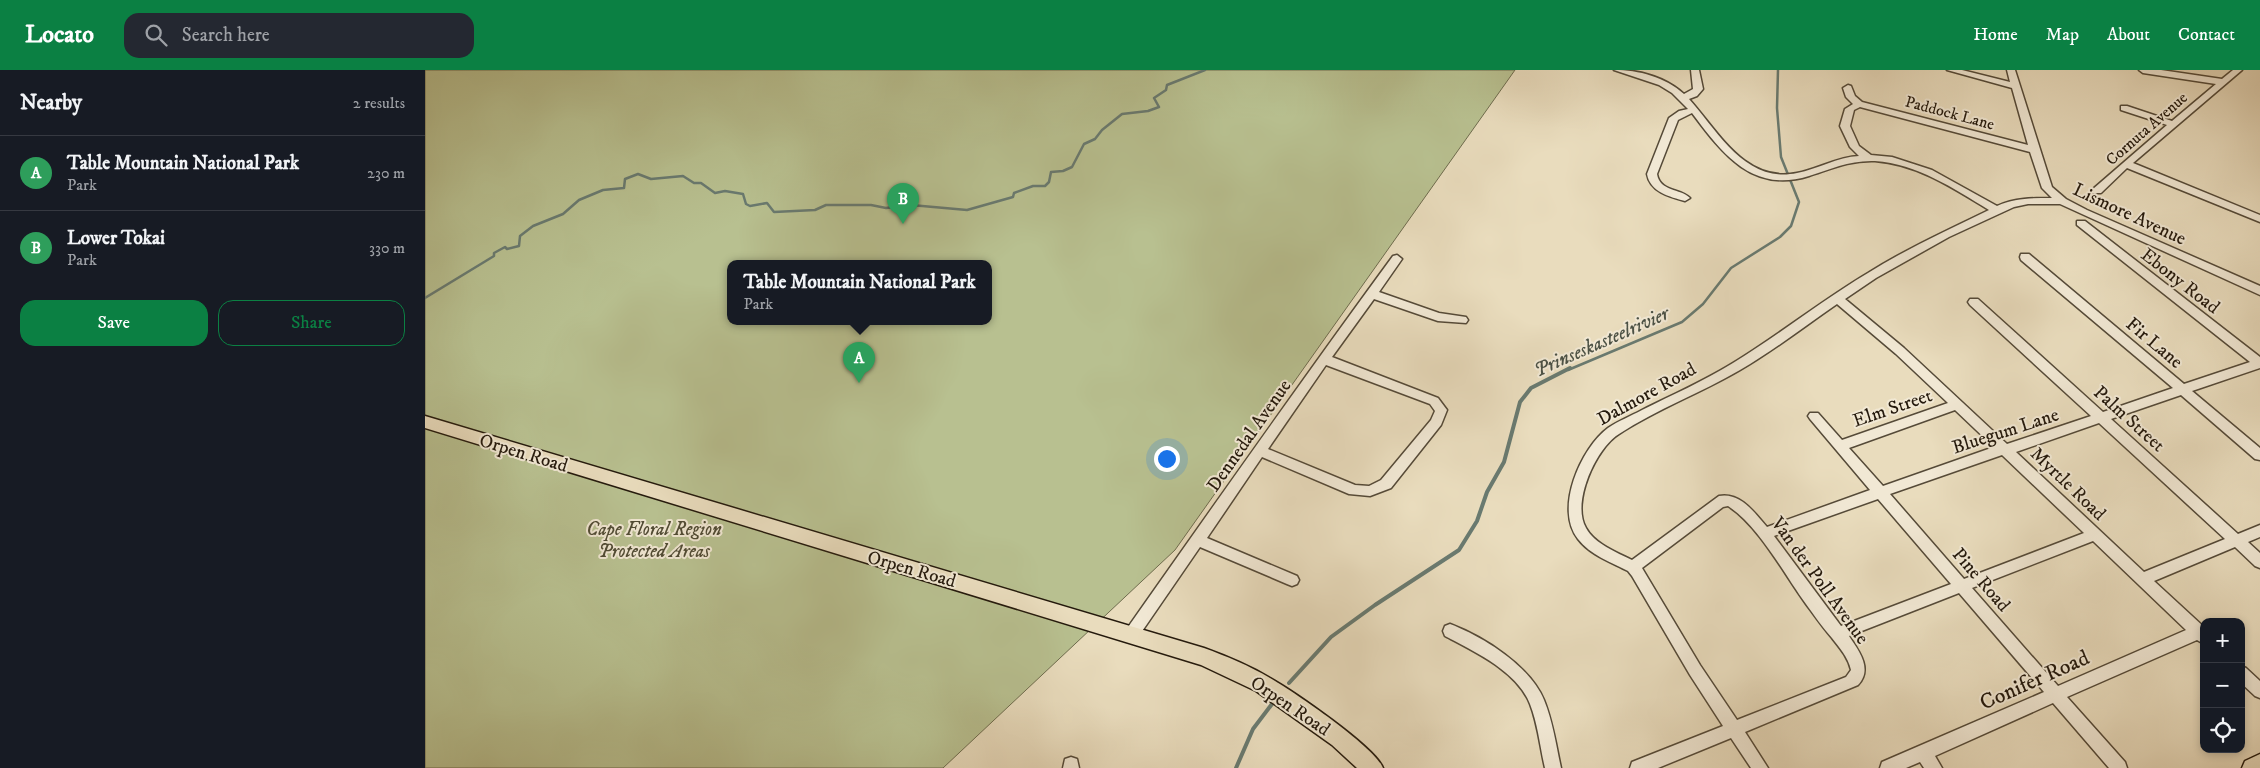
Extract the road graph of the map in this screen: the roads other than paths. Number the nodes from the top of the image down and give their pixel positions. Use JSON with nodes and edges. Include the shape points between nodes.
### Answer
{"nodes":[{"id":1,"x":1618,"y":70,"type":"edge"},
{"id":2,"x":1695,"y":70,"type":"edge"},
{"id":3,"x":1951,"y":70,"type":"edge"},
{"id":4,"x":2011,"y":70,"type":"edge"},
{"id":5,"x":2143,"y":70,"type":"edge"},
{"id":6,"x":2238,"y":70,"type":"edge"},
{"id":7,"x":2223,"y":82,"type":"junction"},
{"id":8,"x":2014,"y":86,"type":"junction"},
{"id":9,"x":1848,"y":88,"type":"dead end"},
{"id":10,"x":1683,"y":98,"type":"junction"},
{"id":11,"x":1859,"y":104,"type":"junction"},
{"id":12,"x":2124,"y":108,"type":"dead end"},
{"id":13,"x":1693,"y":110,"type":"junction"},
{"id":14,"x":2173,"y":124,"type":"junction"},
{"id":15,"x":2034,"y":150,"type":"junction"},
{"id":16,"x":1867,"y":158,"type":"junction"},
{"id":17,"x":2126,"y":164,"type":"junction"},
{"id":18,"x":2097,"y":191,"type":"dead end"},
{"id":19,"x":1685,"y":198,"type":"dead end"},
{"id":20,"x":2062,"y":201,"type":"junction"},
{"id":21,"x":1997,"y":210,"type":"junction"},
{"id":22,"x":2260,"y":219,"type":"edge"},
{"id":23,"x":2081,"y":223,"type":"dead end"},
{"id":24,"x":2025,"y":257,"type":"dead end"},
{"id":25,"x":1397,"y":259,"type":"dead end"},
{"id":26,"x":2260,"y":291,"type":"edge"},
{"id":27,"x":1371,"y":294,"type":"junction"},
{"id":28,"x":1838,"y":299,"type":"junction"},
{"id":29,"x":1974,"y":302,"type":"dead end"},
{"id":30,"x":1462,"y":320,"type":"dead end"},
{"id":31,"x":1324,"y":359,"type":"junction"},
{"id":32,"x":2260,"y":363,"type":"edge"},
{"id":33,"x":2183,"y":390,"type":"junction"},
{"id":34,"x":1957,"y":405,"type":"junction"},
{"id":35,"x":1813,"y":416,"type":"dead end"},
{"id":36,"x":2102,"y":418,"type":"junction"},
{"id":37,"x":425,"y":422,"type":"edge"},
{"id":38,"x":1839,"y":446,"type":"junction"},
{"id":39,"x":2005,"y":450,"type":"junction"},
{"id":40,"x":1260,"y":451,"type":"junction"},
{"id":41,"x":2260,"y":455,"type":"edge"},
{"id":42,"x":1881,"y":493,"type":"junction"},
{"id":43,"x":2260,"y":531,"type":"edge"},
{"id":44,"x":1763,"y":534,"type":"junction"},
{"id":45,"x":2094,"y":535,"type":"junction"},
{"id":46,"x":1197,"y":540,"type":"junction"},
{"id":47,"x":2237,"y":540,"type":"junction"},
{"id":48,"x":2260,"y":562,"type":"edge"},
{"id":49,"x":1633,"y":568,"type":"junction"},
{"id":50,"x":2142,"y":579,"type":"junction"},
{"id":51,"x":1293,"y":580,"type":"dead end"},
{"id":52,"x":1962,"y":586,"type":"junction"},
{"id":53,"x":1450,"y":632,"type":"dead end"},
{"id":54,"x":1131,"y":634,"type":"junction"},
{"id":55,"x":1837,"y":634,"type":"junction"},
{"id":56,"x":2200,"y":634,"type":"edge"},
{"id":57,"x":2200,"y":635,"type":"edge"},
{"id":58,"x":2245,"y":677,"type":"edge"},
{"id":59,"x":2260,"y":691,"type":"edge"},
{"id":60,"x":2055,"y":694,"type":"junction"},
{"id":61,"x":1733,"y":730,"type":"junction"},
{"id":62,"x":1923,"y":753,"type":"junction"},
{"id":63,"x":2260,"y":764,"type":"edge"},
{"id":64,"x":1373,"y":768,"type":"edge"},
{"id":65,"x":1553,"y":768,"type":"edge"},
{"id":66,"x":1638,"y":768,"type":"edge"},
{"id":67,"x":1760,"y":768,"type":"edge"},
{"id":68,"x":1889,"y":768,"type":"edge"},
{"id":69,"x":1934,"y":768,"type":"edge"},
{"id":70,"x":2119,"y":768,"type":"edge"},
{"id":71,"x":2252,"y":768,"type":"edge"}],
"edges":[{"from":1,"to":10,"type":"street","via":[[1661,83]]},
{"from":2,"to":10,"type":"street","via":[[1699,89]]},
{"from":3,"to":8,"type":"street"},
{"from":4,"to":8,"type":"street","name":"Lismore Avenue"},
{"from":5,"to":7,"type":"street"},
{"from":6,"to":7,"type":"street","name":"Cornuta Avenue"},
{"from":7,"to":14,"type":"street","name":"Cornuta Avenue"},
{"from":8,"to":15,"type":"street","name":"Lismore Avenue"},
{"from":9,"to":11,"type":"street","via":[[1851,97]]},
{"from":10,"to":13,"type":"street"},
{"from":11,"to":15,"type":"street","name":"Paddock Lane"},
{"from":11,"to":16,"type":"street","via":[[1850,109],[1845,126],[1855,147]]},
{"from":12,"to":14,"type":"street"},
{"from":13,"to":16,"type":"street","via":[[1735,158],[1748,169],[1765,175],[1799,177],[1839,162]]},
{"from":13,"to":19,"type":"street","via":[[1674,118],[1652,174],[1657,186]]},
{"from":14,"to":17,"type":"street","name":"Cornuta Avenue"},
{"from":15,"to":20,"type":"street","name":"Lismore Avenue","via":[[2047,188]]},
{"from":16,"to":21,"type":"street","via":[[1902,162],[1930,171]]},
{"from":17,"to":18,"type":"street","name":"Cornuta Avenue"},
{"from":17,"to":22,"type":"street"},
{"from":20,"to":21,"type":"street","name":"Dalmore Road","via":[[2019,202]]},
{"from":20,"to":26,"type":"street","name":"Lismore Avenue"},
{"from":21,"to":28,"type":"street","name":"Dalmore Road","via":[[1872,274]]},
{"from":23,"to":32,"type":"street","name":"Ebony Road"},
{"from":24,"to":33,"type":"street","name":"Fir Lane"},
{"from":25,"to":27,"type":"street","name":"Dennedal Avenue"},
{"from":27,"to":30,"type":"street","via":[[1438,317]]},
{"from":27,"to":31,"type":"street","name":"Dennedal Avenue"},
{"from":28,"to":34,"type":"street","name":"Myrtle Road"},
{"from":28,"to":49,"type":"street","name":"Dalmore Road","via":[[1735,367],[1625,424],[1600,442],[1580,482],[1574,514],[1576,522],[1593,545]]},
{"from":29,"to":36,"type":"street","name":"Palm Street"},
{"from":31,"to":40,"type":"street","name":"Dennedal Avenue"},
{"from":31,"to":40,"type":"street","via":[[1434,401],[1441,410],[1437,422],[1385,484],[1370,491],[1353,490]]},
{"from":32,"to":33,"type":"street","name":"Bluegum Lane"},
{"from":33,"to":36,"type":"street","name":"Bluegum Lane"},
{"from":33,"to":41,"type":"street","name":"Fir Lane"},
{"from":34,"to":38,"type":"street","name":"Elm Street"},
{"from":34,"to":39,"type":"street","name":"Myrtle Road"},
{"from":35,"to":38,"type":"street","name":"Pine Road"},
{"from":36,"to":39,"type":"street","name":"Bluegum Lane"},
{"from":36,"to":47,"type":"street","name":"Palm Street"},
{"from":37,"to":54,"type":"main road","name":"Orpen Road"},
{"from":38,"to":42,"type":"street","name":"Pine Road"},
{"from":39,"to":42,"type":"street","name":"Bluegum Lane"},
{"from":39,"to":45,"type":"street","name":"Myrtle Road"},
{"from":40,"to":46,"type":"street","name":"Dennedal Avenue"},
{"from":42,"to":44,"type":"street","name":"Bluegum Lane"},
{"from":42,"to":52,"type":"street","name":"Pine Road"},
{"from":43,"to":47,"type":"street"},
{"from":44,"to":49,"type":"street","name":"Van der Poll Avenue","via":[[1734,502],[1723,500]]},
{"from":44,"to":55,"type":"street","name":"Van der Poll Avenue"},
{"from":45,"to":50,"type":"street","name":"Myrtle Road"},
{"from":45,"to":52,"type":"street"},
{"from":46,"to":51,"type":"street"},
{"from":46,"to":54,"type":"street","name":"Dennedal Avenue"},
{"from":47,"to":48,"type":"street","name":"Palm Street"},
{"from":47,"to":50,"type":"street"},
{"from":49,"to":61,"type":"street","name":"Dalmore Road"},
{"from":50,"to":56,"type":"street","name":"Myrtle Road"},
{"from":52,"to":55,"type":"street"},
{"from":52,"to":60,"type":"street","name":"Pine Road"},
{"from":53,"to":65,"type":"street","via":[[1475,644],[1529,686],[1539,707]]},
{"from":54,"to":64,"type":"main road","name":"Orpen Road","via":[[1204,657],[1251,677],[1339,738]]},
{"from":55,"to":61,"type":"street","name":"Van der Poll Avenue","via":[[1858,666],[1857,677]]},
{"from":57,"to":60,"type":"street","name":"Conifer Road"},
{"from":58,"to":59,"type":"street"},
{"from":60,"to":62,"type":"street","name":"Conifer Road"},
{"from":60,"to":70,"type":"street","name":"Pine Road"},
{"from":61,"to":66,"type":"street"},
{"from":61,"to":67,"type":"street","name":"Dalmore Road"},
{"from":62,"to":68,"type":"street","name":"Conifer Road"},
{"from":62,"to":69,"type":"street"},
{"from":63,"to":71,"type":"main road"}]}
